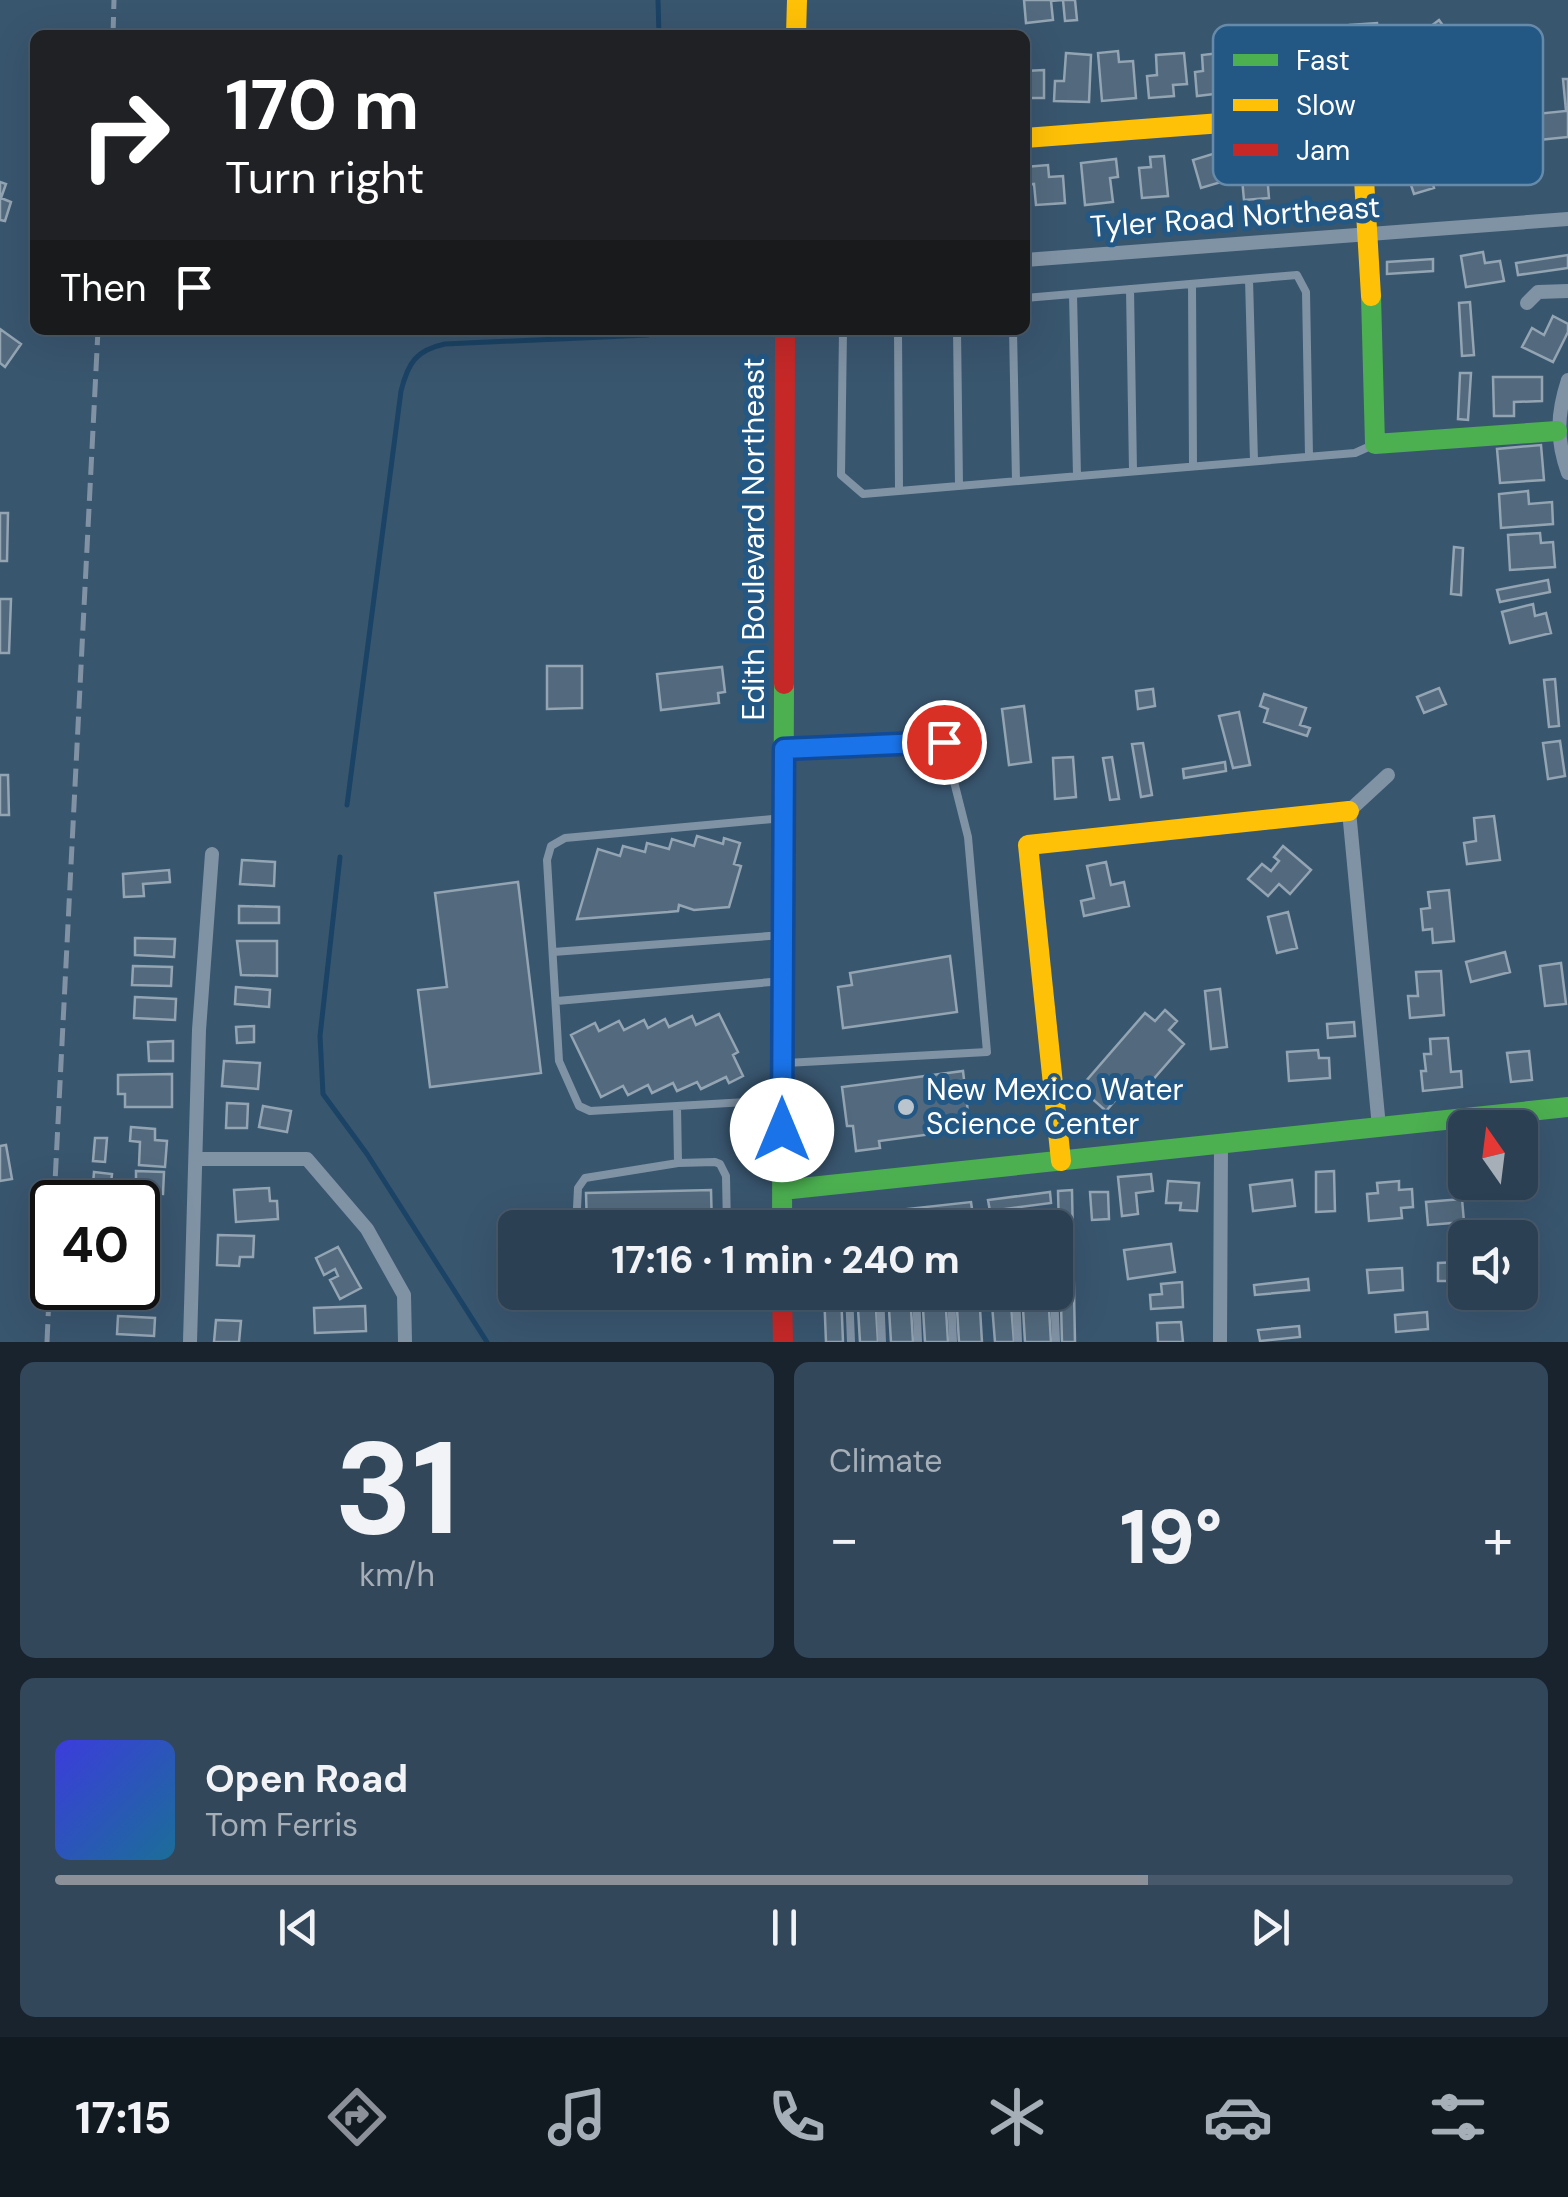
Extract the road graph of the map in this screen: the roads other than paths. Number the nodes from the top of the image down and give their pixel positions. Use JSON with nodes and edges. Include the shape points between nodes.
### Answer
{"nodes":[{"id":1,"x":797,"y":0,"type":"edge"},
{"id":2,"x":796,"y":30,"type":"edge"},
{"id":3,"x":1213,"y":124,"type":"edge"},
{"id":4,"x":1030,"y":138,"type":"edge"},
{"id":5,"x":1365,"y":185,"type":"edge"},
{"id":6,"x":1568,"y":219,"type":"edge"},
{"id":7,"x":1369,"y":234,"type":"junction"},
{"id":8,"x":1030,"y":260,"type":"edge"},
{"id":9,"x":1249,"y":279,"type":"junction"},
{"id":10,"x":1192,"y":284,"type":"junction"},
{"id":11,"x":1130,"y":289,"type":"junction"},
{"id":12,"x":1568,"y":291,"type":"edge"},
{"id":13,"x":1072,"y":294,"type":"junction"},
{"id":14,"x":1030,"y":298,"type":"edge"},
{"id":15,"x":1528,"y":303,"type":"dead end"},
{"id":16,"x":785,"y":335,"type":"edge"},
{"id":17,"x":843,"y":335,"type":"edge"},
{"id":18,"x":898,"y":335,"type":"edge"},
{"id":19,"x":957,"y":335,"type":"edge"},
{"id":20,"x":1013,"y":335,"type":"edge"},
{"id":21,"x":1568,"y":380,"type":"edge"},
{"id":22,"x":1558,"y":432,"type":"junction"},
{"id":23,"x":1375,"y":444,"type":"junction"},
{"id":24,"x":1309,"y":456,"type":"junction"},
{"id":25,"x":1254,"y":461,"type":"junction"},
{"id":26,"x":1193,"y":466,"type":"junction"},
{"id":27,"x":1133,"y":471,"type":"junction"},
{"id":28,"x":1568,"y":473,"type":"edge"},
{"id":29,"x":1077,"y":476,"type":"junction"},
{"id":30,"x":1016,"y":481,"type":"junction"},
{"id":31,"x":960,"y":486,"type":"junction"},
{"id":32,"x":899,"y":491,"type":"junction"},
{"id":33,"x":784,"y":749,"type":"junction"},
{"id":34,"x":1388,"y":774,"type":"dead end"},
{"id":35,"x":1349,"y":811,"type":"junction"},
{"id":36,"x":783,"y":818,"type":"junction"},
{"id":37,"x":212,"y":854,"type":"dead end"},
{"id":38,"x":783,"y":936,"type":"junction"},
{"id":39,"x":554,"y":952,"type":"junction"},
{"id":40,"x":782,"y":981,"type":"junction"},
{"id":41,"x":557,"y":1001,"type":"junction"},
{"id":42,"x":782,"y":1064,"type":"junction"},
{"id":43,"x":782,"y":1100,"type":"junction"},
{"id":44,"x":677,"y":1106,"type":"junction"},
{"id":45,"x":1568,"y":1107,"type":"edge"},
{"id":46,"x":1379,"y":1127,"type":"junction"},
{"id":47,"x":1221,"y":1144,"type":"junction"},
{"id":48,"x":197,"y":1159,"type":"junction"},
{"id":49,"x":1061,"y":1160,"type":"junction"},
{"id":50,"x":678,"y":1163,"type":"junction"},
{"id":51,"x":782,"y":1190,"type":"junction"},
{"id":52,"x":577,"y":1210,"type":"edge"},
{"id":53,"x":727,"y":1210,"type":"edge"},
{"id":54,"x":782,"y":1210,"type":"edge"},
{"id":55,"x":782,"y":1310,"type":"edge"},
{"id":56,"x":850,"y":1310,"type":"edge"},
{"id":57,"x":881,"y":1310,"type":"edge"},
{"id":58,"x":917,"y":1310,"type":"edge"},
{"id":59,"x":951,"y":1310,"type":"edge"},
{"id":60,"x":1017,"y":1310,"type":"edge"},
{"id":61,"x":1055,"y":1310,"type":"edge"},
{"id":62,"x":190,"y":1342,"type":"edge"},
{"id":63,"x":405,"y":1342,"type":"edge"},
{"id":64,"x":783,"y":1342,"type":"edge"},
{"id":65,"x":851,"y":1342,"type":"edge"},
{"id":66,"x":882,"y":1342,"type":"edge"},
{"id":67,"x":918,"y":1342,"type":"edge"},
{"id":68,"x":953,"y":1342,"type":"edge"},
{"id":69,"x":1018,"y":1342,"type":"edge"},
{"id":70,"x":1056,"y":1342,"type":"edge"},
{"id":71,"x":1220,"y":1342,"type":"edge"}],
"edges":[{"from":1,"to":2,"type":"street"},
{"from":3,"to":4,"type":"street"},
{"from":5,"to":7,"type":"street"},
{"from":6,"to":7,"type":"street","name":"Tyler Road Northeast"},
{"from":7,"to":8,"type":"street","name":"Tyler Road Northeast"},
{"from":7,"to":23,"type":"street"},
{"from":9,"to":10,"type":"lane"},
{"from":9,"to":24,"type":"lane","via":[[1296,275],[1306,292]]},
{"from":9,"to":25,"type":"lane"},
{"from":10,"to":11,"type":"lane"},
{"from":10,"to":26,"type":"lane"},
{"from":11,"to":13,"type":"lane"},
{"from":11,"to":27,"type":"lane"},
{"from":12,"to":15,"type":"street","via":[[1538,292]]},
{"from":13,"to":14,"type":"lane"},
{"from":13,"to":29,"type":"lane"},
{"from":16,"to":33,"type":"street","name":"Edith Boulevard Northeast"},
{"from":17,"to":32,"type":"lane","via":[[841,474],[863,494]]},
{"from":18,"to":32,"type":"lane"},
{"from":19,"to":31,"type":"lane"},
{"from":20,"to":30,"type":"lane"},
{"from":21,"to":22,"type":"street"},
{"from":22,"to":23,"type":"street"},
{"from":22,"to":28,"type":"street"},
{"from":23,"to":24,"type":"lane","via":[[1355,453]]},
{"from":24,"to":25,"type":"lane"},
{"from":25,"to":26,"type":"lane"},
{"from":26,"to":27,"type":"lane"},
{"from":27,"to":29,"type":"lane"},
{"from":29,"to":30,"type":"lane"},
{"from":30,"to":31,"type":"lane"},
{"from":31,"to":32,"type":"lane"},
{"from":33,"to":36,"type":"street","name":"Edith Boulevard Northeast"},
{"from":33,"to":42,"type":"lane","via":[[944,742],[968,837],[987,1052]]},
{"from":34,"to":35,"type":"street"},
{"from":35,"to":46,"type":"street"},
{"from":35,"to":49,"type":"street","via":[[1028,845]]},
{"from":36,"to":38,"type":"street","name":"Edith Boulevard Northeast"},
{"from":36,"to":39,"type":"lane","via":[[565,838],[547,860]]},
{"from":37,"to":48,"type":"street"},
{"from":38,"to":39,"type":"lane"},
{"from":38,"to":40,"type":"street","name":"Edith Boulevard Northeast"},
{"from":39,"to":41,"type":"lane"},
{"from":40,"to":41,"type":"lane"},
{"from":40,"to":42,"type":"street","name":"Edith Boulevard Northeast"},
{"from":41,"to":44,"type":"lane","via":[[559,1061],[579,1106],[590,1112]]},
{"from":42,"to":43,"type":"street","name":"Edith Boulevard Northeast"},
{"from":43,"to":44,"type":"lane"},
{"from":43,"to":51,"type":"street","name":"Edith Boulevard Northeast"},
{"from":44,"to":50,"type":"lane"},
{"from":45,"to":46,"type":"street"},
{"from":46,"to":47,"type":"street"},
{"from":47,"to":49,"type":"street"},
{"from":47,"to":71,"type":"street"},
{"from":48,"to":62,"type":"street"},
{"from":48,"to":63,"type":"street","via":[[307,1160],[367,1230],[404,1295]]},
{"from":49,"to":51,"type":"street"},
{"from":50,"to":52,"type":"lane","via":[[585,1178]]},
{"from":50,"to":53,"type":"lane","via":[[720,1164]]},
{"from":51,"to":54,"type":"street","name":"Edith Boulevard Northeast"},
{"from":55,"to":64,"type":"street"},
{"from":56,"to":65,"type":"lane"},
{"from":57,"to":66,"type":"lane"},
{"from":58,"to":67,"type":"lane"},
{"from":59,"to":68,"type":"lane"},
{"from":60,"to":69,"type":"lane"},
{"from":61,"to":70,"type":"lane"}]}
